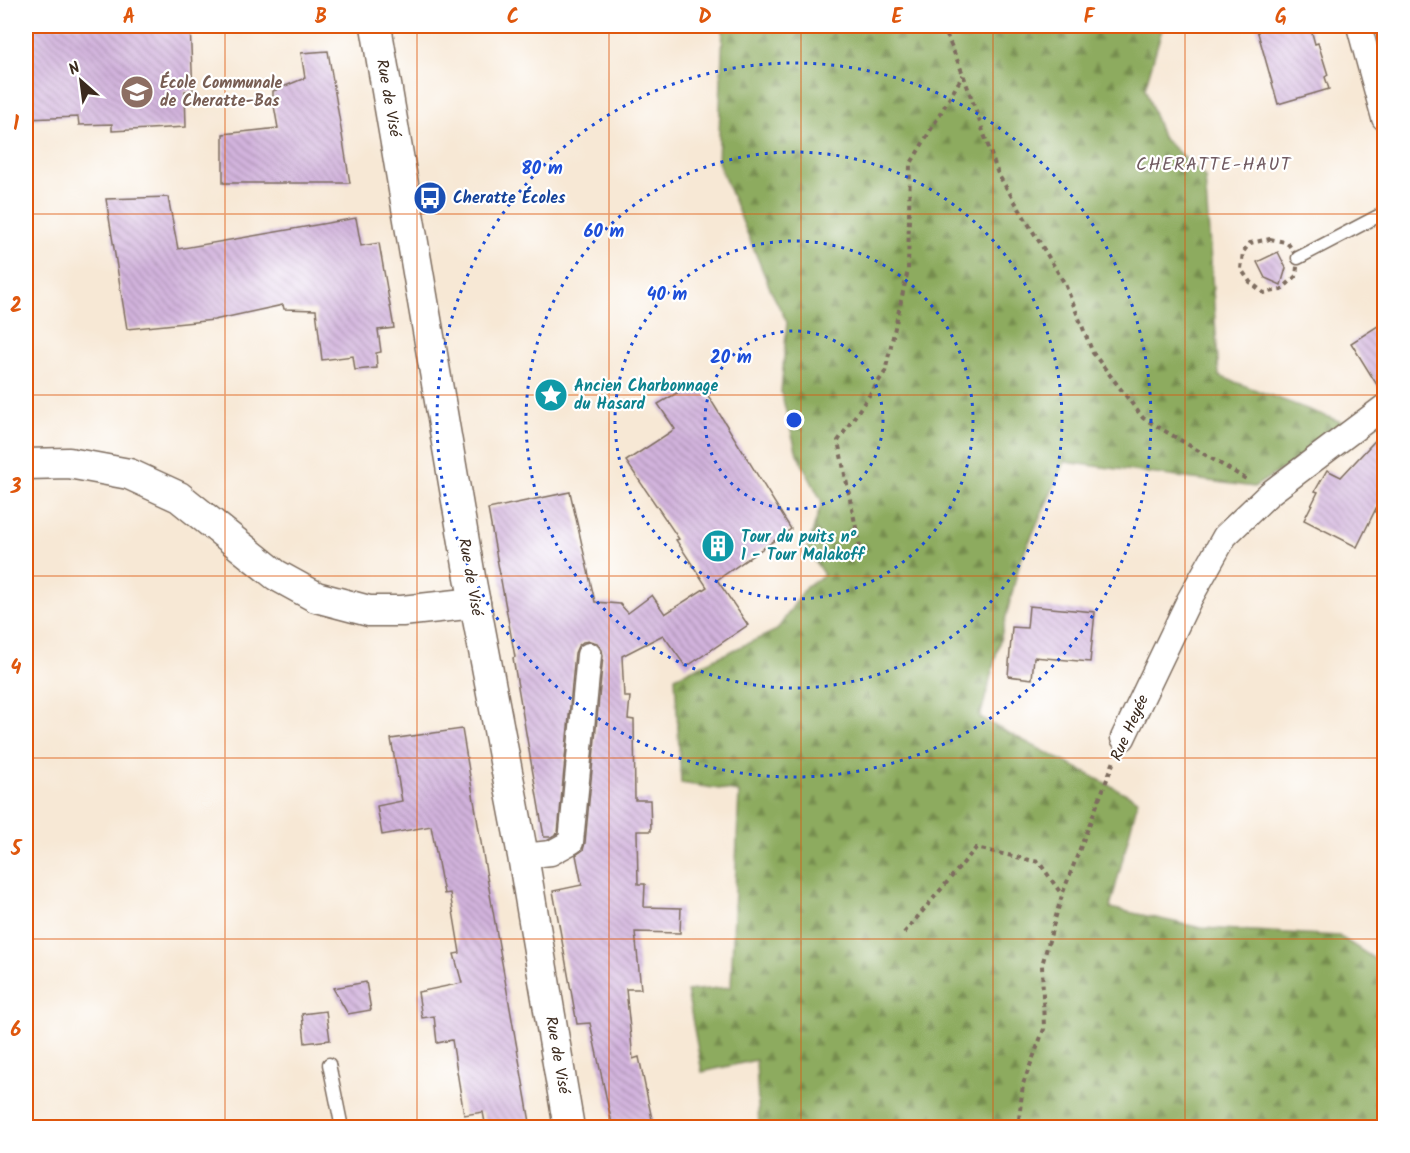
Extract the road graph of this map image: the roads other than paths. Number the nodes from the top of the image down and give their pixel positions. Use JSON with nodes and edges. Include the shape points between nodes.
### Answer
{"nodes":[{"id":1,"x":376,"y":26,"type":"edge"},
{"id":2,"x":1359,"y":26,"type":"edge"},
{"id":3,"x":1384,"y":118,"type":"edge"},
{"id":4,"x":1384,"y":213,"type":"edge"},
{"id":5,"x":1298,"y":258,"type":"road end"},
{"id":6,"x":1384,"y":407,"type":"edge"},
{"id":7,"x":26,"y":464,"type":"edge"},
{"id":8,"x":475,"y":603,"type":"junction"},
{"id":9,"x":589,"y":655,"type":"dead end"},
{"id":10,"x":1124,"y":738,"type":"road end"},
{"id":11,"x":523,"y":856,"type":"junction"},
{"id":12,"x":329,"y":1064,"type":"dead end"},
{"id":13,"x":342,"y":1128,"type":"edge"},
{"id":14,"x":569,"y":1128,"type":"edge"}],
"edges":[{"from":1,"to":8,"type":"street","name":"Rue de Visé"},
{"from":2,"to":3,"type":"street"},
{"from":4,"to":5,"type":"lane"},
{"from":6,"to":10,"type":"street","name":"Rue Heyée","via":[[1270,494],[1225,536]]},
{"from":7,"to":8,"type":"street","via":[[69,463],[139,478],[179,497],[276,575],[316,597],[369,611]]},
{"from":8,"to":11,"type":"street","name":"Rue de Visé"},
{"from":9,"to":11,"type":"street","via":[[571,842],[551,853]]},
{"from":11,"to":14,"type":"street","name":"Rue de Visé"},
{"from":12,"to":13,"type":"lane"}]}
